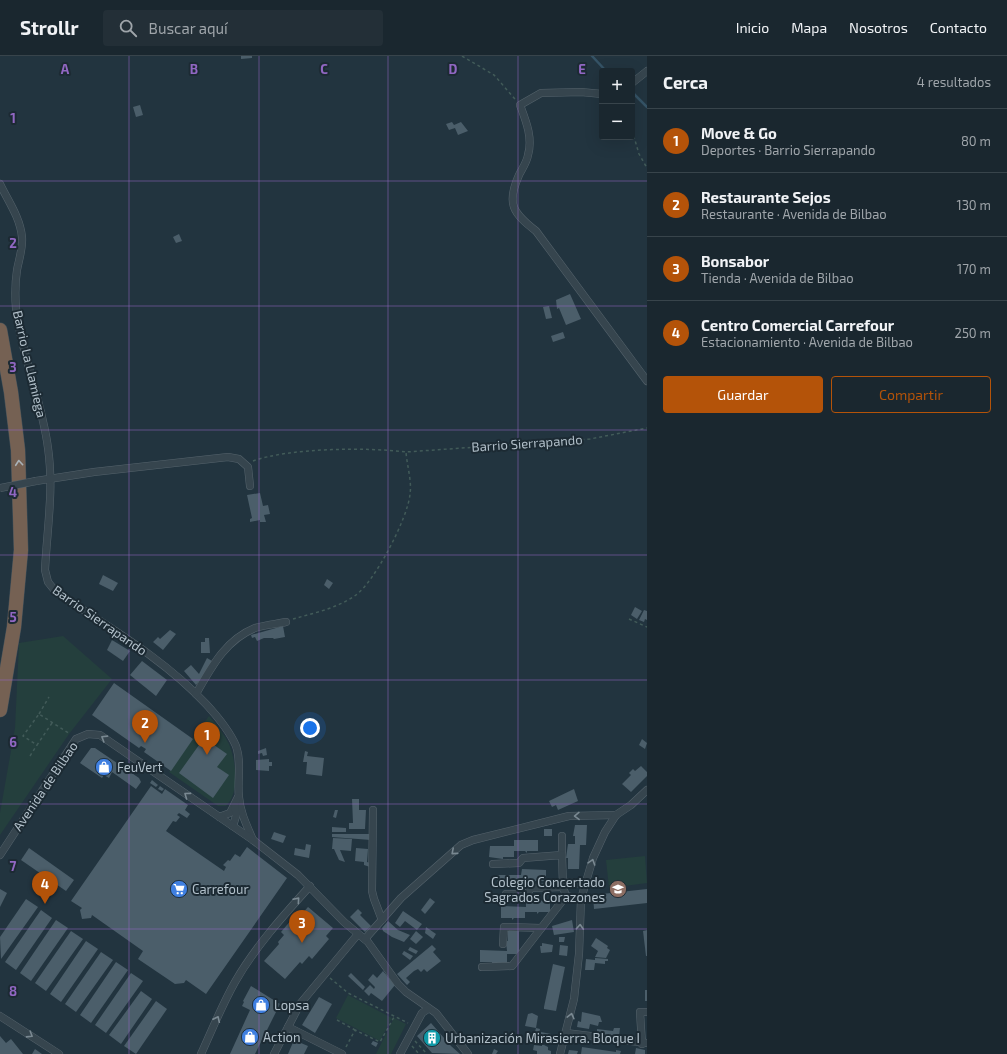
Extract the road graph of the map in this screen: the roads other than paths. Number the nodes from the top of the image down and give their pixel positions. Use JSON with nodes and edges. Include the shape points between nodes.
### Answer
{"nodes":[{"id":1,"x":647,"y":71,"type":"edge"},
{"id":2,"x":635,"y":81,"type":"edge"},
{"id":3,"x":599,"y":94,"type":"edge"},
{"id":4,"x":0,"y":184,"type":"edge"},
{"id":5,"x":0,"y":330,"type":"edge"},
{"id":6,"x":647,"y":381,"type":"edge"},
{"id":7,"x":50,"y":478,"type":"junction"},
{"id":8,"x":250,"y":486,"type":"dead end"},
{"id":9,"x":0,"y":488,"type":"edge"},
{"id":10,"x":20,"y":530,"type":"junction"},
{"id":11,"x":286,"y":622,"type":"road end"},
{"id":12,"x":0,"y":667,"type":"edge"},
{"id":13,"x":196,"y":694,"type":"junction"},
{"id":14,"x":0,"y":710,"type":"edge"},
{"id":15,"x":647,"y":790,"type":"edge"},
{"id":16,"x":238,"y":796,"type":"junction"},
{"id":17,"x":235,"y":805,"type":"junction"},
{"id":18,"x":374,"y":810,"type":"dead end"},
{"id":19,"x":616,"y":815,"type":"junction"},
{"id":20,"x":219,"y":817,"type":"junction"},
{"id":21,"x":233,"y":826,"type":"junction"},
{"id":22,"x":562,"y":836,"type":"dead end"},
{"id":23,"x":253,"y":840,"type":"junction"},
{"id":24,"x":0,"y":855,"type":"edge"},
{"id":25,"x":562,"y":855,"type":"junction"},
{"id":26,"x":493,"y":864,"type":"dead end"},
{"id":27,"x":563,"y":884,"type":"junction"},
{"id":28,"x":585,"y":884,"type":"junction"},
{"id":29,"x":310,"y":886,"type":"junction"},
{"id":30,"x":506,"y":894,"type":"dead end"},
{"id":31,"x":566,"y":896,"type":"junction"},
{"id":32,"x":581,"y":899,"type":"junction"},
{"id":33,"x":382,"y":920,"type":"junction"},
{"id":34,"x":541,"y":928,"type":"junction"},
{"id":35,"x":358,"y":934,"type":"junction"},
{"id":36,"x":365,"y":939,"type":"junction"},
{"id":37,"x":503,"y":944,"type":"dead end"},
{"id":38,"x":482,"y":967,"type":"dead end"},
{"id":39,"x":428,"y":1009,"type":"junction"},
{"id":40,"x":647,"y":1012,"type":"edge"},
{"id":41,"x":0,"y":1016,"type":"edge"},
{"id":42,"x":288,"y":1027,"type":"junction"},
{"id":43,"x":566,"y":1033,"type":"junction"},
{"id":44,"x":644,"y":1044,"type":"edge"},
{"id":45,"x":60,"y":1054,"type":"edge"},
{"id":46,"x":201,"y":1054,"type":"edge"},
{"id":47,"x":274,"y":1054,"type":"edge"},
{"id":48,"x":342,"y":1054,"type":"edge"},
{"id":49,"x":400,"y":1054,"type":"edge"},
{"id":50,"x":468,"y":1054,"type":"edge"},
{"id":51,"x":560,"y":1054,"type":"edge"}],
"edges":[{"from":1,"to":2,"type":"street"},
{"from":3,"to":6,"type":"street","via":[[541,93],[520,105],[530,132],[530,146],[511,200],[514,212],[536,231]]},
{"from":4,"to":7,"type":"street","name":"Barrio La Llamiega","via":[[21,229],[22,246],[15,280],[16,308],[44,424]]},
{"from":10,"to":5,"type":"highway","one_way":true,"via":[[17,445]]},
{"from":7,"to":8,"type":"street","via":[[228,457],[239,459],[245,464],[249,472]]},
{"from":7,"to":9,"type":"street","bridge":true},
{"from":7,"to":13,"type":"street","name":"Barrio Sierrapando","via":[[51,509],[45,570],[48,582],[56,592],[136,644]]},
{"from":10,"to":12,"type":"highway"},
{"from":10,"to":14,"type":"highway","via":[[17,607]]},
{"from":11,"to":13,"type":"street","via":[[256,628],[233,643],[220,654]]},
{"from":13,"to":16,"type":"street","name":"Barrio Sierrapando","via":[[225,727],[236,747]]},
{"from":15,"to":19,"type":"street"},
{"from":16,"to":17,"type":"street","name":"Barrio Sierrapando"},
{"from":16,"to":23,"type":"street","name":"Barrio Sierrapando","via":[[244,821]]},
{"from":17,"to":20,"type":"street","via":[[230,813]]},
{"from":17,"to":21,"type":"street","name":"Barrio Sierrapando","via":[[236,816]]},
{"from":18,"to":33,"type":"street","via":[[372,891]]},
{"from":28,"to":19,"type":"street","one_way":true,"via":[[593,858]]},
{"from":19,"to":33,"type":"street","one_way":true,"via":[[569,816],[461,845],[401,898]]},
{"from":20,"to":21,"type":"street","name":"Barrio Sierrapando"},
{"from":20,"to":24,"type":"street","name":"Avenida de Bilbao","one_way":true,"via":[[100,735],[88,734],[76,739]]},
{"from":21,"to":23,"type":"street","name":"Barrio Sierrapando"},
{"from":22,"to":25,"type":"street"},
{"from":23,"to":29,"type":"street","name":"Barrio Sierrapando"},
{"from":25,"to":26,"type":"street","via":[[523,858],[519,864]]},
{"from":25,"to":27,"type":"street"},
{"from":27,"to":28,"type":"street"},
{"from":27,"to":30,"type":"street","via":[[531,888],[527,894]]},
{"from":27,"to":31,"type":"street"},
{"from":28,"to":32,"type":"street"},
{"from":29,"to":35,"type":"street","name":"Barrio Sierrapando"},
{"from":46,"to":29,"type":"street","one_way":true,"via":[[245,966]]},
{"from":31,"to":32,"type":"street"},
{"from":31,"to":34,"type":"street"},
{"from":43,"to":32,"type":"street","one_way":true,"via":[[573,1004],[579,954]]},
{"from":33,"to":36,"type":"street"},
{"from":34,"to":37,"type":"street","via":[[504,927]]},
{"from":34,"to":38,"type":"street","via":[[512,966]]},
{"from":35,"to":36,"type":"street","name":"Barrio Sierrapando"},
{"from":35,"to":42,"type":"street","via":[[300,1004]]},
{"from":36,"to":39,"type":"street","name":"Barrio Sierrapando","via":[[375,949],[398,984]]},
{"from":39,"to":49,"type":"street","via":[[422,1013]]},
{"from":39,"to":50,"type":"street","name":"Barrio Sierrapando","via":[[442,1020]]},
{"from":40,"to":44,"type":"street","via":[[640,1012]]},
{"from":41,"to":45,"type":"street","one_way":true},
{"from":42,"to":47,"type":"street"},
{"from":42,"to":48,"type":"street"},
{"from":43,"to":44,"type":"street"},
{"from":43,"to":51,"type":"street"}]}
